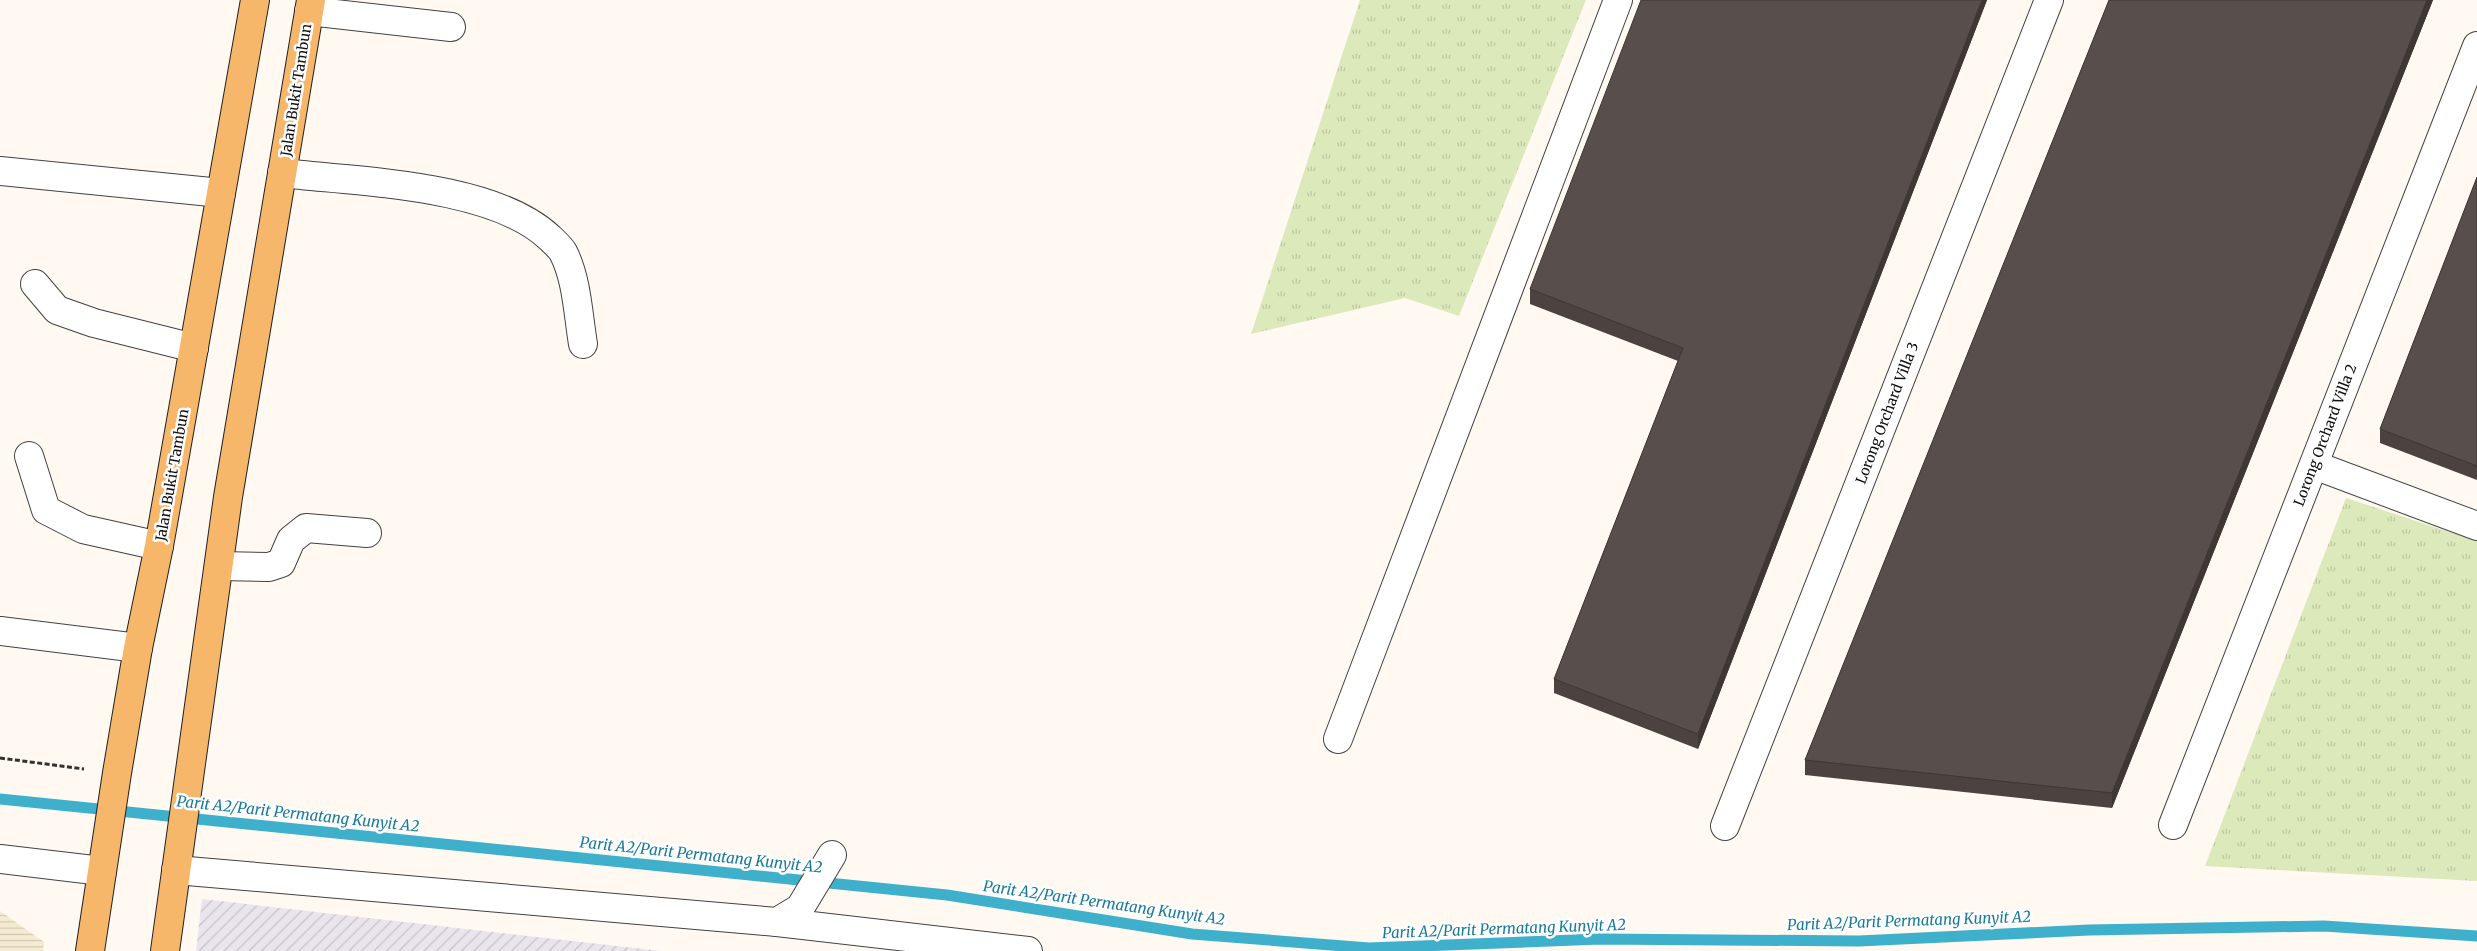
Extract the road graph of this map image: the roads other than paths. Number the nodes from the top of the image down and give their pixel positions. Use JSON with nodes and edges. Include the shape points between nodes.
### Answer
{"nodes":[{"id":1,"x":256,"y":0,"type":"edge"},
{"id":2,"x":1618,"y":0,"type":"edge"},
{"id":3,"x":2049,"y":0,"type":"edge"},
{"id":4,"x":310,"y":6,"type":"edge"},
{"id":5,"x":451,"y":27,"type":"dead end"},
{"id":6,"x":2477,"y":46,"type":"edge"},
{"id":7,"x":0,"y":172,"type":"edge"},
{"id":8,"x":282,"y":174,"type":"junction"},
{"id":9,"x":221,"y":193,"type":"junction"},
{"id":10,"x":35,"y":284,"type":"dead end"},
{"id":11,"x":583,"y":344,"type":"dead end"},
{"id":12,"x":194,"y":348,"type":"junction"},
{"id":13,"x":29,"y":456,"type":"dead end"},
{"id":14,"x":2314,"y":465,"type":"junction"},
{"id":15,"x":2477,"y":526,"type":"edge"},
{"id":16,"x":367,"y":533,"type":"dead end"},
{"id":17,"x":159,"y":546,"type":"junction"},
{"id":18,"x":219,"y":566,"type":"junction"},
{"id":19,"x":0,"y":630,"type":"edge"},
{"id":20,"x":138,"y":648,"type":"junction"},
{"id":21,"x":1338,"y":740,"type":"dead end"},
{"id":22,"x":2173,"y":825,"type":"dead end"},
{"id":23,"x":1725,"y":826,"type":"dead end"},
{"id":24,"x":832,"y":855,"type":"dead end"},
{"id":25,"x":0,"y":859,"type":"edge"},
{"id":26,"x":103,"y":864,"type":"junction"},
{"id":27,"x":177,"y":865,"type":"junction"},
{"id":28,"x":777,"y":922,"type":"junction"},
{"id":29,"x":90,"y":951,"type":"edge"},
{"id":30,"x":165,"y":951,"type":"edge"},
{"id":31,"x":1028,"y":951,"type":"edge"}],
"edges":[{"from":1,"to":9,"type":"main road","name":"Jalan Bukit Tambun"},
{"from":2,"to":21,"type":"street"},
{"from":3,"to":23,"type":"street","name":"Lorong Orchard Villa 3"},
{"from":4,"to":5,"type":"street"},
{"from":4,"to":8,"type":"main road","name":"Jalan Bukit Tambun"},
{"from":6,"to":14,"type":"street","name":"Lorong Orchard Villa 2"},
{"from":7,"to":9,"type":"street"},
{"from":8,"to":11,"type":"street","via":[[429,189],[476,200],[536,225],[563,251],[574,288]]},
{"from":8,"to":18,"type":"main road","name":"Jalan Bukit Tambun"},
{"from":9,"to":12,"type":"main road","name":"Jalan Bukit Tambun"},
{"from":10,"to":12,"type":"street","via":[[57,310],[94,323]]},
{"from":12,"to":17,"type":"main road","name":"Jalan Bukit Tambun"},
{"from":13,"to":17,"type":"street","via":[[46,510],[83,529]]},
{"from":14,"to":15,"type":"street"},
{"from":14,"to":22,"type":"street","name":"Lorong Orchard Villa 2"},
{"from":16,"to":18,"type":"street","via":[[306,528],[291,540],[282,562],[269,567]]},
{"from":17,"to":20,"type":"main road","name":"Jalan Bukit Tambun"},
{"from":18,"to":27,"type":"main road","name":"Jalan Bukit Tambun"},
{"from":19,"to":20,"type":"street"},
{"from":20,"to":26,"type":"main road","name":"Jalan Bukit Tambun"},
{"from":24,"to":28,"type":"street","via":[[800,908]]},
{"from":25,"to":26,"type":"street"},
{"from":26,"to":29,"type":"main road","name":"Jalan Bukit Tambun"},
{"from":27,"to":28,"type":"street"},
{"from":27,"to":30,"type":"main road","name":"Jalan Bukit Tambun"},
{"from":28,"to":31,"type":"street"}]}
